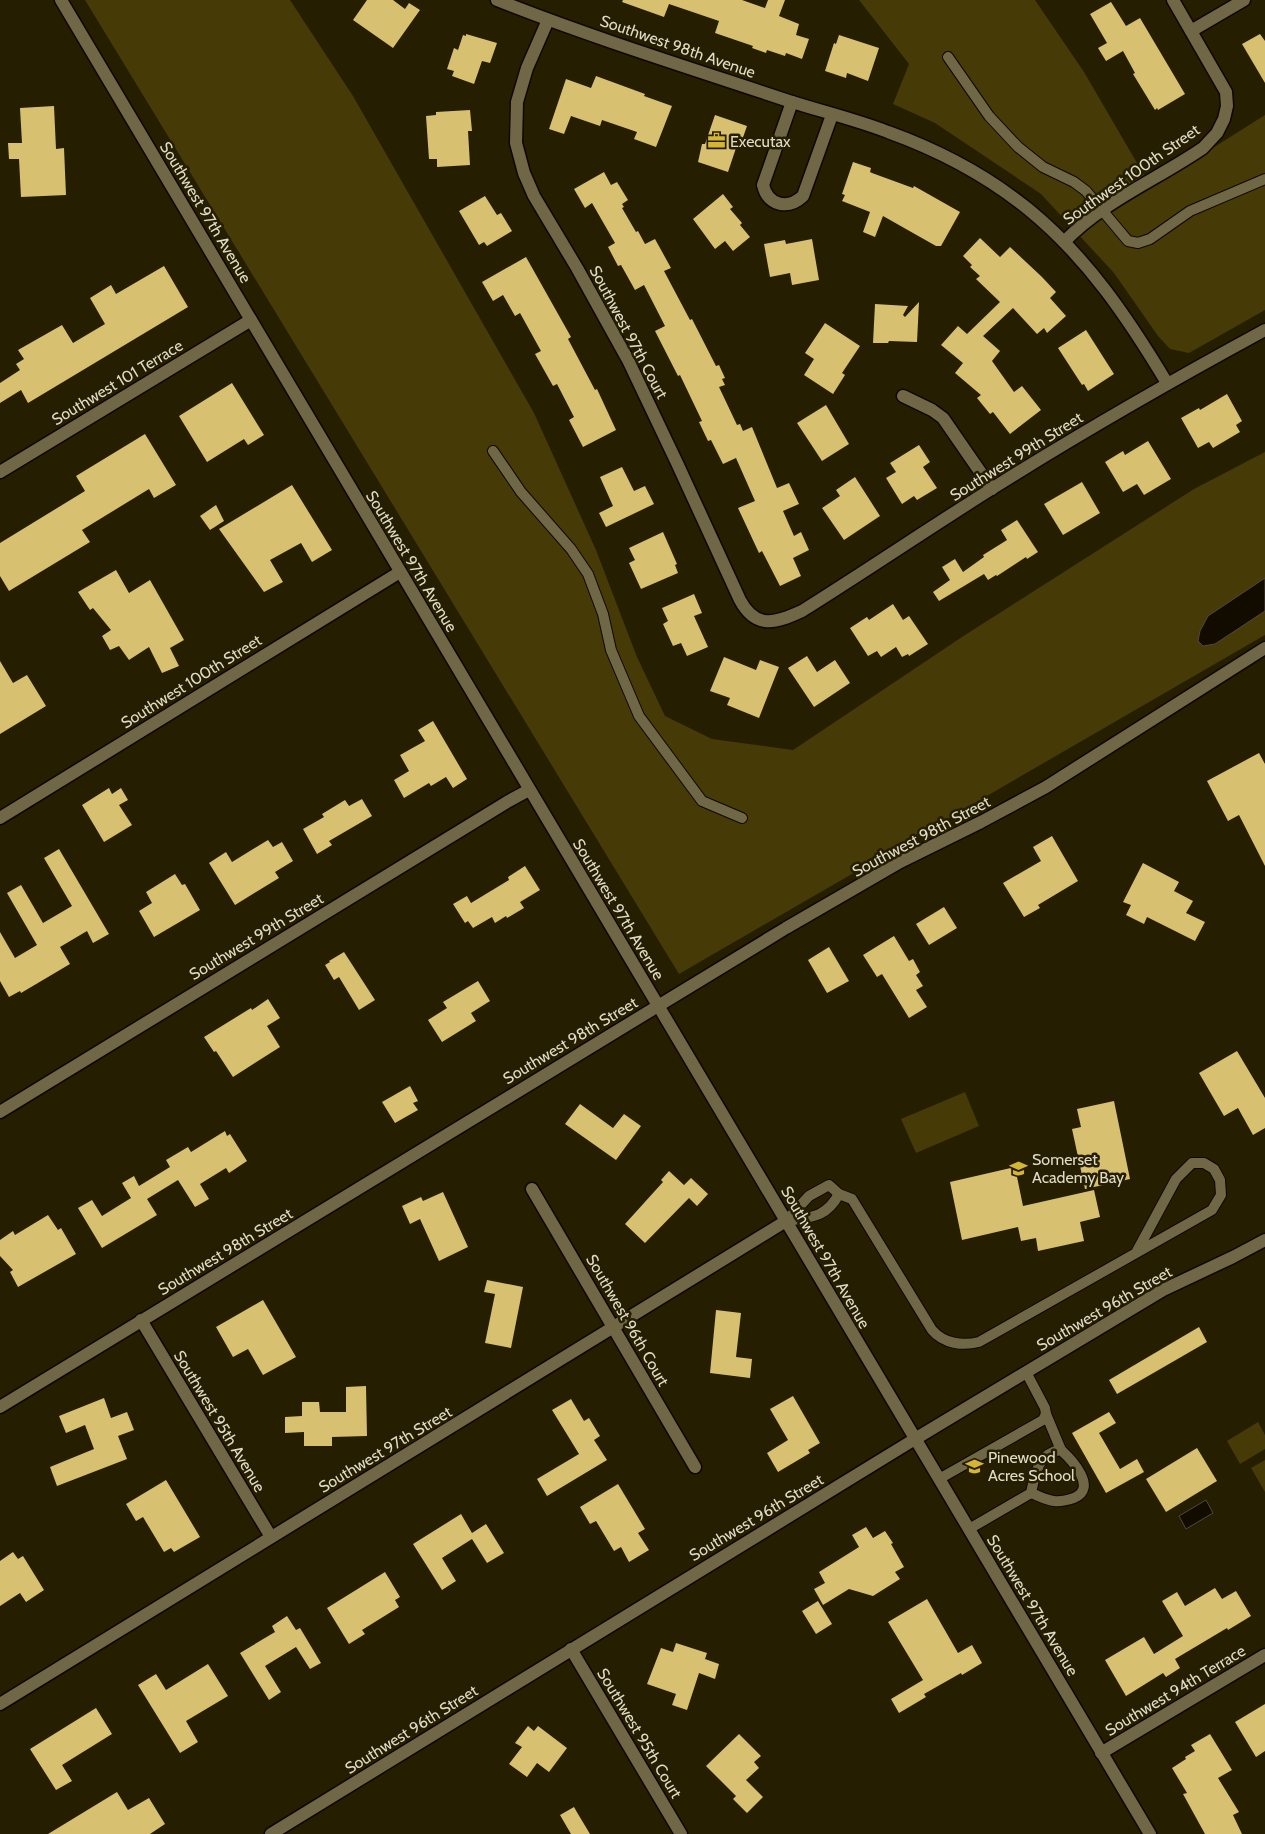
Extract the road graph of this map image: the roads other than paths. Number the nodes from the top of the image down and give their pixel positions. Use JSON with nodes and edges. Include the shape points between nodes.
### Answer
{"nodes":[{"id":1,"x":61,"y":0,"type":"edge"},
{"id":2,"x":497,"y":0,"type":"edge"},
{"id":3,"x":1172,"y":0,"type":"edge"},
{"id":4,"x":1244,"y":0,"type":"edge"},
{"id":5,"x":548,"y":20,"type":"junction"},
{"id":6,"x":1191,"y":32,"type":"junction"},
{"id":7,"x":948,"y":57,"type":"dead end"},
{"id":8,"x":792,"y":102,"type":"junction"},
{"id":9,"x":832,"y":115,"type":"junction"},
{"id":10,"x":1265,"y":179,"type":"edge"},
{"id":11,"x":1103,"y":210,"type":"junction"},
{"id":12,"x":1064,"y":242,"type":"junction"},
{"id":13,"x":250,"y":320,"type":"junction"},
{"id":14,"x":1265,"y":330,"type":"edge"},
{"id":15,"x":1167,"y":383,"type":"junction"},
{"id":16,"x":903,"y":396,"type":"dead end"},
{"id":17,"x":493,"y":451,"type":"dead end"},
{"id":18,"x":0,"y":472,"type":"edge"},
{"id":19,"x":992,"y":489,"type":"junction"},
{"id":20,"x":400,"y":572,"type":"junction"},
{"id":21,"x":790,"y":617,"type":"joint"},
{"id":22,"x":1265,"y":648,"type":"edge"},
{"id":23,"x":530,"y":790,"type":"junction"},
{"id":24,"x":0,"y":818,"type":"edge"},
{"id":25,"x":742,"y":818,"type":"dead end"},
{"id":26,"x":658,"y":1006,"type":"junction"},
{"id":27,"x":0,"y":1112,"type":"edge"},
{"id":28,"x":532,"y":1189,"type":"dead end"},
{"id":29,"x":839,"y":1194,"type":"junction"},
{"id":30,"x":786,"y":1221,"type":"junction"},
{"id":31,"x":1265,"y":1240,"type":"edge"},
{"id":32,"x":1137,"y":1252,"type":"junction"},
{"id":33,"x":141,"y":1320,"type":"junction"},
{"id":34,"x":614,"y":1328,"type":"junction"},
{"id":35,"x":1026,"y":1372,"type":"junction"},
{"id":36,"x":0,"y":1407,"type":"edge"},
{"id":37,"x":1046,"y":1411,"type":"junction"},
{"id":38,"x":915,"y":1439,"type":"junction"},
{"id":39,"x":1061,"y":1450,"type":"junction"},
{"id":40,"x":695,"y":1468,"type":"dead end"},
{"id":41,"x":939,"y":1479,"type":"junction"},
{"id":42,"x":1032,"y":1493,"type":"junction"},
{"id":43,"x":969,"y":1529,"type":"junction"},
{"id":44,"x":271,"y":1537,"type":"junction"},
{"id":45,"x":571,"y":1649,"type":"junction"},
{"id":46,"x":1265,"y":1655,"type":"edge"},
{"id":47,"x":0,"y":1704,"type":"edge"},
{"id":48,"x":1101,"y":1753,"type":"junction"},
{"id":49,"x":271,"y":1834,"type":"edge"},
{"id":50,"x":681,"y":1834,"type":"edge"},
{"id":51,"x":1150,"y":1834,"type":"edge"}],
"edges":[{"from":1,"to":13,"type":"street","name":"Southwest 97th Avenue"},
{"from":2,"to":5,"type":"street","name":"Southwest 98th Avenue"},
{"from":3,"to":6,"type":"street"},
{"from":4,"to":6,"type":"street"},
{"from":5,"to":8,"type":"street","name":"Southwest 98th Avenue"},
{"from":5,"to":21,"type":"street","name":"Southwest 97th Court","via":[[527,68],[517,102],[517,151],[527,181],[628,360],[744,607],[761,621],[773,622]]},
{"from":6,"to":11,"type":"street","name":"Southwest 100th Street","via":[[1226,92],[1226,114],[1217,133],[1203,148]]},
{"from":7,"to":11,"type":"lane","via":[[989,116],[1018,147],[1043,167],[1074,182]]},
{"from":8,"to":9,"type":"street","name":"Southwest 98th Avenue"},
{"from":8,"to":9,"type":"street","via":[[763,185],[767,196],[778,204],[795,202],[803,196]]},
{"from":9,"to":12,"type":"street","name":"Southwest 98th Avenue","via":[[888,132],[963,166],[1027,208]]},
{"from":10,"to":11,"type":"lane","via":[[1190,211],[1150,239],[1138,243],[1125,238]]},
{"from":11,"to":12,"type":"street","name":"Southwest 100th Street"},
{"from":12,"to":15,"type":"street","name":"Southwest 98th Avenue","via":[[1104,285]]},
{"from":13,"to":18,"type":"street","name":"Southwest 101 Terrace"},
{"from":13,"to":20,"type":"street","name":"Southwest 97th Avenue"},
{"from":14,"to":15,"type":"street","name":"Southwest 99th Street"},
{"from":15,"to":19,"type":"street","name":"Southwest 99th Street"},
{"from":16,"to":19,"type":"street","via":[[942,418]]},
{"from":17,"to":25,"type":"lane","via":[[526,499],[571,549],[588,574],[603,614],[611,650],[640,716],[702,801]]},
{"from":19,"to":21,"type":"street","name":"Southwest 99th Street"},
{"from":20,"to":23,"type":"street","name":"Southwest 97th Avenue"},
{"from":20,"to":24,"type":"street","name":"Southwest 100th Street"},
{"from":22,"to":26,"type":"street","name":"Southwest 98th Street","via":[[1046,787],[900,862]]},
{"from":23,"to":26,"type":"street","name":"Southwest 97th Avenue"},
{"from":23,"to":27,"type":"street","name":"Southwest 99th Street"},
{"from":26,"to":30,"type":"street","name":"Southwest 97th Avenue"},
{"from":26,"to":33,"type":"street","name":"Southwest 98th Street"},
{"from":28,"to":34,"type":"street","name":"Southwest 96th Court"},
{"from":29,"to":30,"type":"lane","via":[[833,1206],[818,1216]]},
{"from":29,"to":30,"type":"lane","via":[[829,1185],[822,1188],[809,1196]]},
{"from":29,"to":32,"type":"lane","via":[[856,1204],[932,1330],[942,1339],[957,1344],[979,1342]]},
{"from":30,"to":34,"type":"street","name":"Southwest 97th Street"},
{"from":30,"to":38,"type":"street","name":"Southwest 97th Avenue"},
{"from":31,"to":35,"type":"street","name":"Southwest 96th Street","via":[[1163,1290]]},
{"from":32,"to":32,"type":"lane","via":[[1212,1210],[1221,1195],[1220,1180],[1214,1169],[1204,1163],[1192,1163],[1176,1179]]},
{"from":33,"to":36,"type":"street","name":"Southwest 98th Street"},
{"from":33,"to":44,"type":"street","name":"Southwest 95th Avenue"},
{"from":34,"to":40,"type":"street","name":"Southwest 96th Court"},
{"from":34,"to":44,"type":"street","name":"Southwest 97th Street"},
{"from":35,"to":37,"type":"lane"},
{"from":35,"to":38,"type":"street","name":"Southwest 96th Street"},
{"from":37,"to":39,"type":"lane"},
{"from":37,"to":41,"type":"lane","via":[[1043,1420]]},
{"from":38,"to":41,"type":"street","name":"Southwest 97th Avenue"},
{"from":38,"to":45,"type":"street","name":"Southwest 96th Street"},
{"from":39,"to":42,"type":"lane","via":[[1052,1451],[1038,1466]]},
{"from":39,"to":42,"type":"lane","via":[[1079,1469],[1083,1484],[1081,1494],[1053,1501]]},
{"from":41,"to":43,"type":"street","name":"Southwest 97th Avenue"},
{"from":42,"to":43,"type":"lane"},
{"from":43,"to":48,"type":"street","name":"Southwest 97th Avenue"},
{"from":44,"to":47,"type":"street","name":"Southwest 97th Street"},
{"from":45,"to":49,"type":"street","name":"Southwest 96th Street"},
{"from":45,"to":50,"type":"street","name":"Southwest 95th Court"},
{"from":46,"to":48,"type":"street","name":"Southwest 94th Terrace"},
{"from":48,"to":51,"type":"street","name":"Southwest 97th Avenue"}]}
